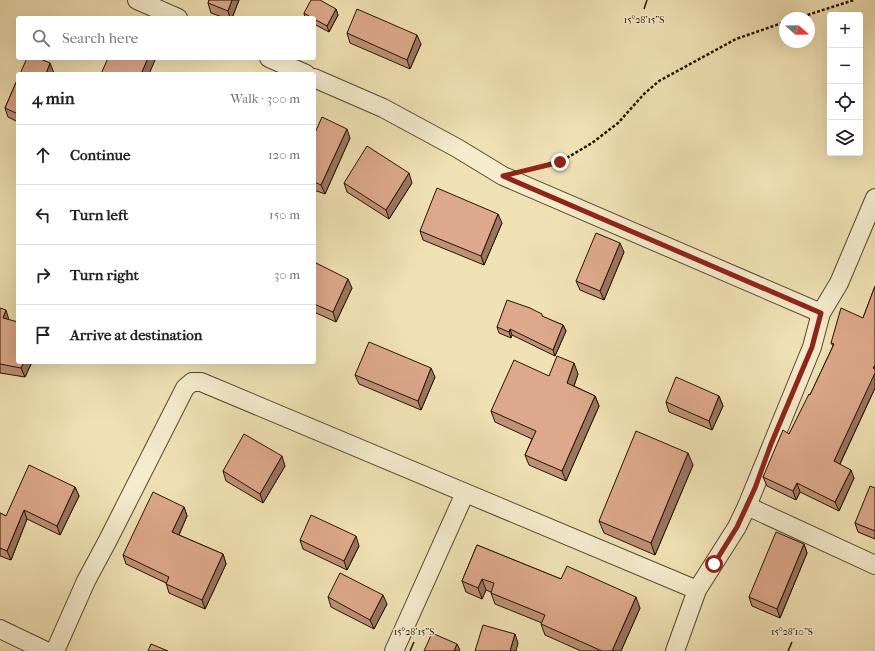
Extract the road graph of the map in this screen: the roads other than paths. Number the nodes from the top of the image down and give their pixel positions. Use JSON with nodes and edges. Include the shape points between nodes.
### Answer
{"nodes":[{"id":1,"x":137,"y":0,"type":"edge"},
{"id":2,"x":173,"y":16,"type":"edge"},
{"id":3,"x":274,"y":60,"type":"edge"},
{"id":4,"x":301,"y":72,"type":"edge"},
{"id":5,"x":316,"y":79,"type":"edge"},
{"id":6,"x":875,"y":198,"type":"edge"},
{"id":7,"x":821,"y":313,"type":"junction"},
{"id":8,"x":465,"y":493,"type":"junction"},
{"id":9,"x":747,"y":506,"type":"junction"},
{"id":10,"x":875,"y":565,"type":"edge"},
{"id":11,"x":698,"y":590,"type":"junction"},
{"id":12,"x":0,"y":629,"type":"edge"},
{"id":13,"x":46,"y":651,"type":"edge"},
{"id":14,"x":55,"y":651,"type":"edge"},
{"id":15,"x":394,"y":651,"type":"edge"},
{"id":16,"x":675,"y":651,"type":"edge"}],
"edges":[{"from":1,"to":2,"type":"street"},
{"from":3,"to":4,"type":"street"},
{"from":5,"to":7,"type":"street","via":[[383,108],[503,176]]},
{"from":6,"to":7,"type":"street","via":[[839,284]]},
{"from":7,"to":9,"type":"street","via":[[812,347]]},
{"from":8,"to":11,"type":"street"},
{"from":8,"to":14,"type":"street","via":[[201,382],[192,382],[185,388],[86,581]]},
{"from":8,"to":15,"type":"street"},
{"from":9,"to":10,"type":"street"},
{"from":9,"to":11,"type":"street"},
{"from":11,"to":16,"type":"street"},
{"from":12,"to":13,"type":"street"}]}
